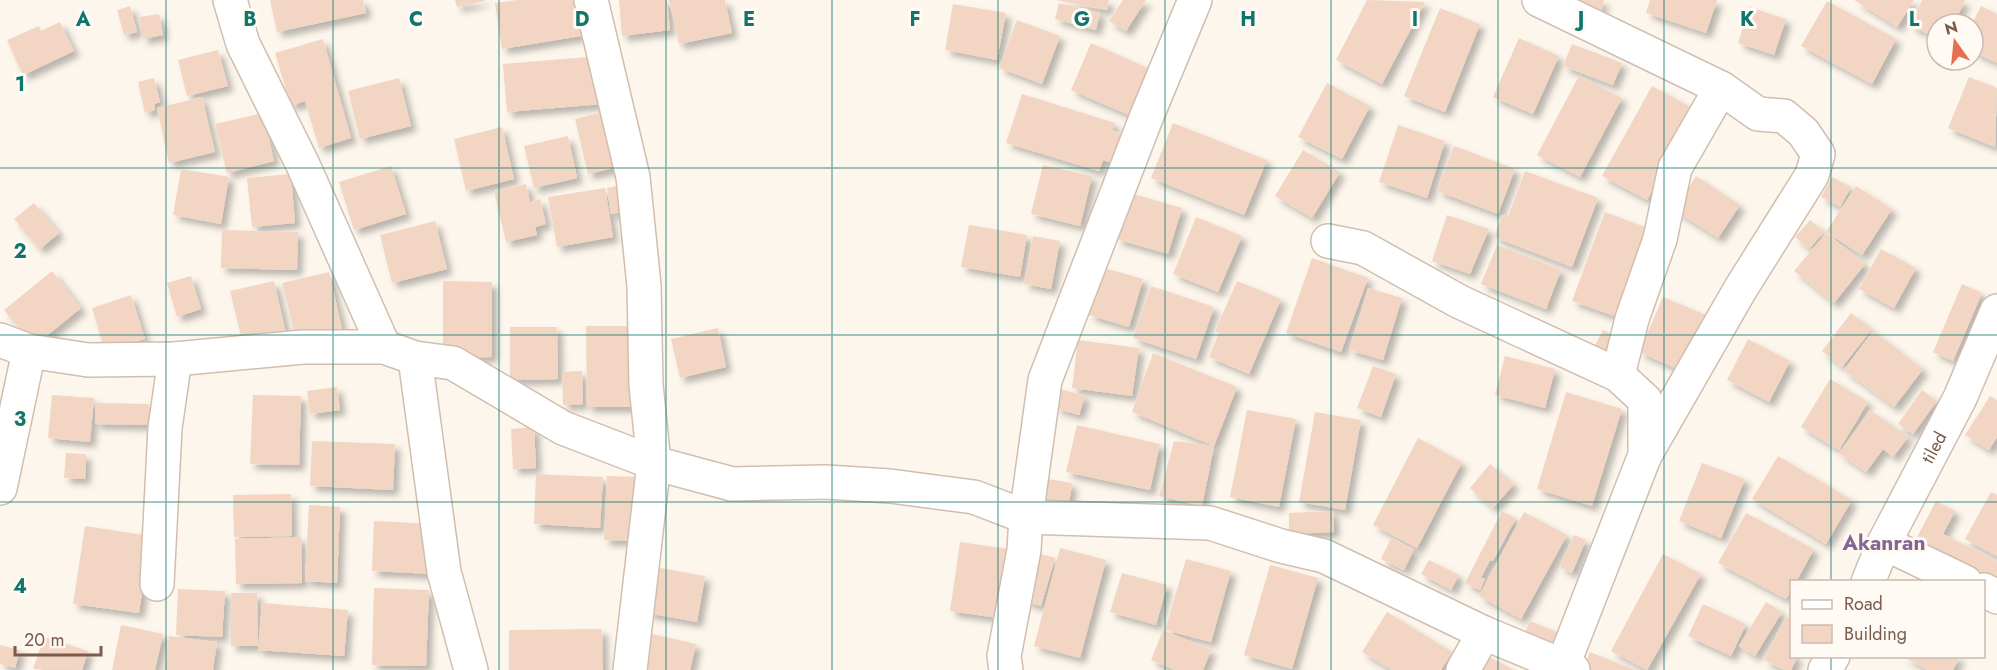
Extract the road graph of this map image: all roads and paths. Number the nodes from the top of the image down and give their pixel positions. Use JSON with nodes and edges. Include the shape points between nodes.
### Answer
{"nodes":[{"id":1,"x":230,"y":0,"type":"edge"},
{"id":2,"x":591,"y":0,"type":"edge"},
{"id":3,"x":1195,"y":0,"type":"edge"},
{"id":4,"x":1539,"y":0,"type":"edge"},
{"id":5,"x":1721,"y":88,"type":"junction"},
{"id":6,"x":1328,"y":242,"type":"dead end"},
{"id":7,"x":1997,"y":311,"type":"edge"},
{"id":8,"x":14,"y":345,"type":"edge"},
{"id":9,"x":384,"y":347,"type":"junction"},
{"id":10,"x":415,"y":358,"type":"junction"},
{"id":11,"x":175,"y":359,"type":"junction"},
{"id":12,"x":1618,"y":375,"type":"junction"},
{"id":13,"x":1645,"y":455,"type":"junction"},
{"id":14,"x":654,"y":463,"type":"junction"},
{"id":15,"x":0,"y":488,"type":"edge"},
{"id":16,"x":1026,"y":517,"type":"junction"},
{"id":17,"x":1884,"y":543,"type":"junction"},
{"id":18,"x":1869,"y":580,"type":"edge"},
{"id":19,"x":1961,"y":580,"type":"edge"},
{"id":20,"x":157,"y":584,"type":"dead end"},
{"id":21,"x":1484,"y":633,"type":"junction"},
{"id":22,"x":1568,"y":667,"type":"edge"},
{"id":23,"x":471,"y":670,"type":"edge"},
{"id":24,"x":630,"y":670,"type":"edge"},
{"id":25,"x":1006,"y":670,"type":"edge"},
{"id":26,"x":1464,"y":670,"type":"edge"}],
"edges":[{"from":1,"to":9,"type":"street","via":[[243,44],[303,165]]},
{"from":2,"to":14,"type":"street","via":[[633,177]]},
{"from":3,"to":16,"type":"street","via":[[1045,380]]},
{"from":4,"to":5,"type":"street"},
{"from":5,"to":12,"type":"street","via":[[1675,168],[1660,239],[1632,319]]},
{"from":5,"to":13,"type":"street","via":[[1758,114],[1785,116],[1803,132],[1818,154],[1812,175],[1741,288]]},
{"from":6,"to":12,"type":"street","via":[[1363,248],[1460,302]]},
{"from":7,"to":17,"type":"street","name":"tiled","via":[[1960,398]]},
{"from":8,"to":11,"type":"street","via":[[88,360]]},
{"from":8,"to":15,"type":"street"},
{"from":9,"to":10,"type":"street"},
{"from":9,"to":11,"type":"street","via":[[303,347]]},
{"from":10,"to":14,"type":"street","via":[[453,363],[563,428]]},
{"from":10,"to":23,"type":"street","via":[[444,572]]},
{"from":11,"to":20,"type":"street","via":[[165,428]]},
{"from":12,"to":13,"type":"street","via":[[1645,400]]},
{"from":13,"to":22,"type":"street"},
{"from":14,"to":16,"type":"street","via":[[732,484],[826,482],[974,497]]},
{"from":14,"to":24,"type":"street"},
{"from":16,"to":21,"type":"street","via":[[1210,523],[1324,556]]},
{"from":16,"to":25,"type":"street","via":[[1024,550],[1004,656]]},
{"from":17,"to":18,"type":"street","name":"tiled"},
{"from":17,"to":19,"type":"street"},
{"from":21,"to":22,"type":"street"},
{"from":21,"to":26,"type":"street"}]}
